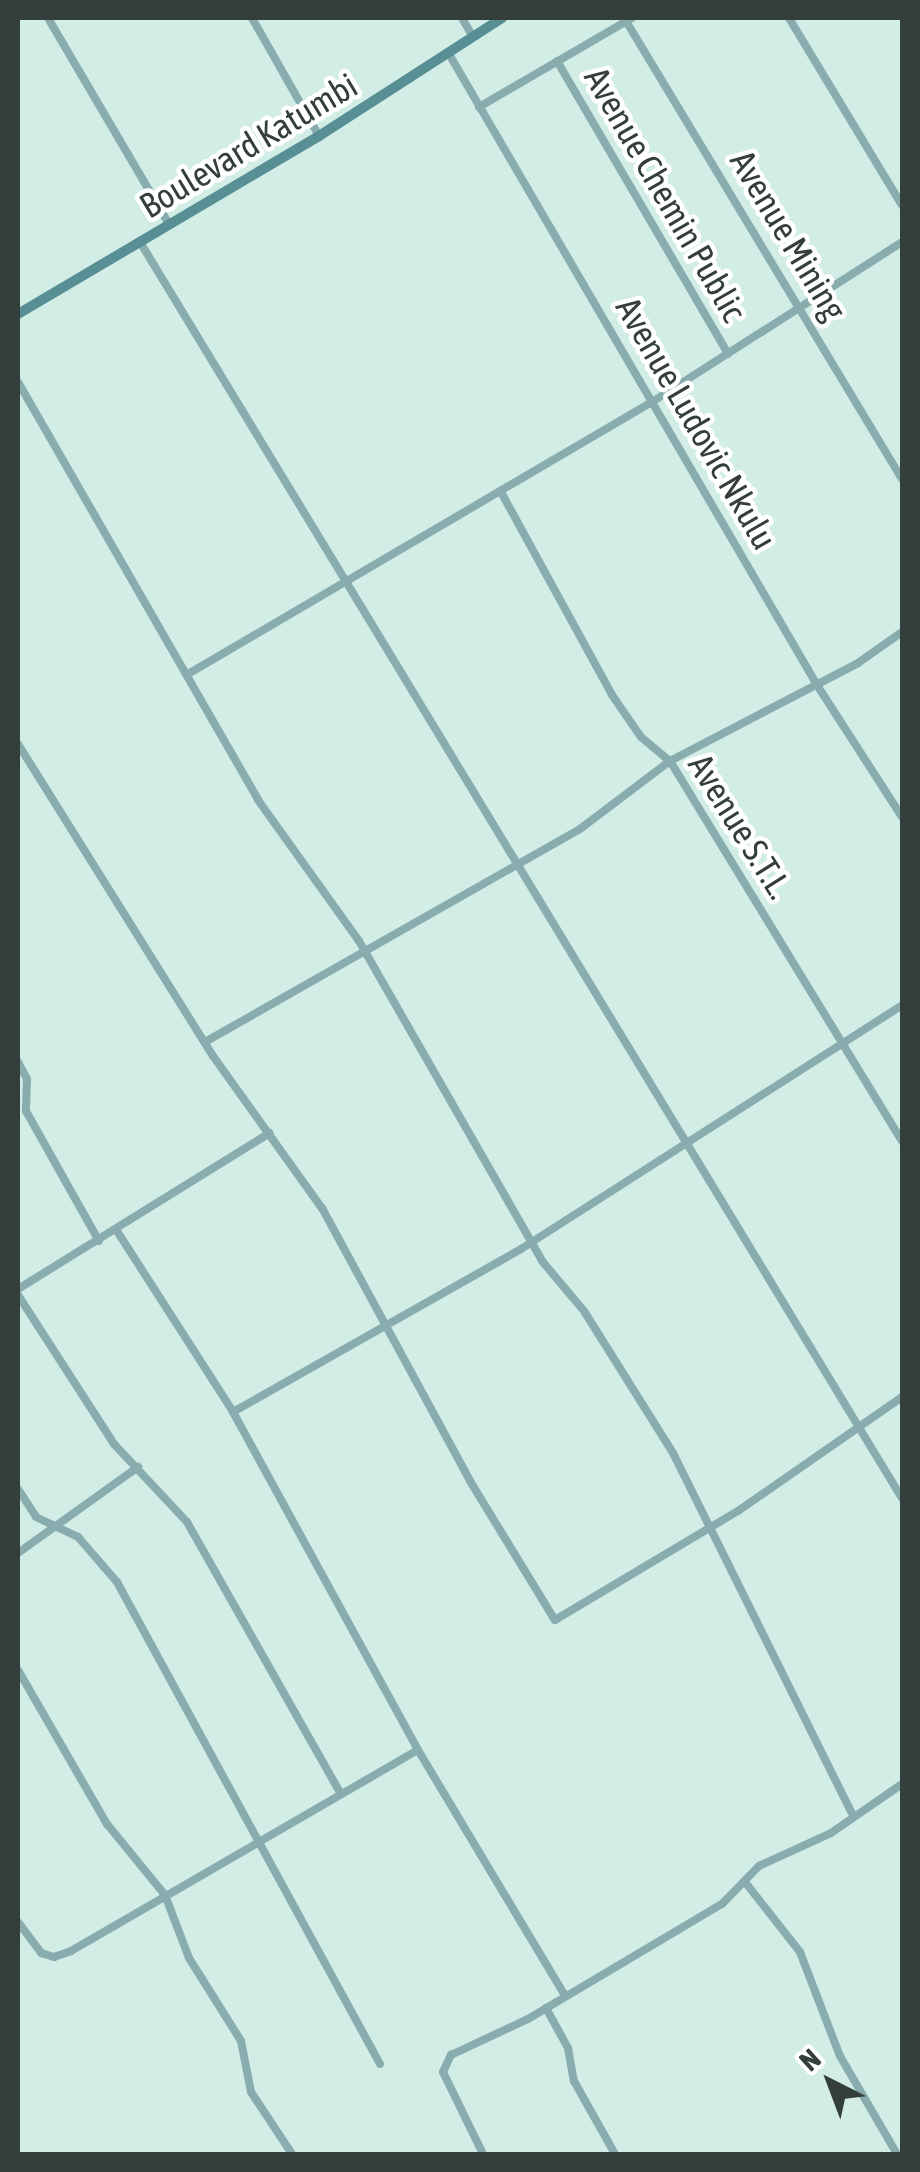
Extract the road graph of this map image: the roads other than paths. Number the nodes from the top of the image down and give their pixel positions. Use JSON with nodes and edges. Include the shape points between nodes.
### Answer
{"nodes":[{"id":1,"x":48,"y":18,"type":"edge"},
{"id":2,"x":252,"y":18,"type":"edge"},
{"id":3,"x":462,"y":18,"type":"edge"},
{"id":4,"x":502,"y":18,"type":"edge"},
{"id":5,"x":790,"y":18,"type":"edge"},
{"id":6,"x":629,"y":19,"type":"edge"},
{"id":7,"x":473,"y":37,"type":"junction"},
{"id":8,"x":450,"y":54,"type":"junction"},
{"id":9,"x":558,"y":61,"type":"junction"},
{"id":10,"x":479,"y":107,"type":"junction"},
{"id":11,"x":320,"y":136,"type":"junction"},
{"id":12,"x":902,"y":205,"type":"edge"},
{"id":13,"x":169,"y":224,"type":"junction"},
{"id":14,"x":140,"y":242,"type":"junction"},
{"id":15,"x":902,"y":242,"type":"edge"},
{"id":16,"x":800,"y":304,"type":"junction"},
{"id":17,"x":19,"y":312,"type":"edge"},
{"id":18,"x":728,"y":354,"type":"junction"},
{"id":19,"x":18,"y":382,"type":"edge"},
{"id":20,"x":652,"y":402,"type":"junction"},
{"id":21,"x":902,"y":479,"type":"edge"},
{"id":22,"x":501,"y":492,"type":"junction"},
{"id":23,"x":345,"y":578,"type":"junction"},
{"id":24,"x":902,"y":632,"type":"edge"},
{"id":25,"x":188,"y":674,"type":"junction"},
{"id":26,"x":817,"y":685,"type":"junction"},
{"id":27,"x":18,"y":744,"type":"edge"},
{"id":28,"x":20,"y":756,"type":"edge"},
{"id":29,"x":670,"y":761,"type":"junction"},
{"id":30,"x":902,"y":816,"type":"edge"},
{"id":31,"x":519,"y":865,"type":"junction"},
{"id":32,"x":367,"y":954,"type":"junction"},
{"id":33,"x":902,"y":1005,"type":"edge"},
{"id":34,"x":205,"y":1042,"type":"junction"},
{"id":35,"x":842,"y":1042,"type":"junction"},
{"id":36,"x":18,"y":1062,"type":"edge"},
{"id":37,"x":270,"y":1133,"type":"junction"},
{"id":38,"x":902,"y":1141,"type":"edge"},
{"id":39,"x":687,"y":1142,"type":"junction"},
{"id":40,"x":117,"y":1231,"type":"junction"},
{"id":41,"x":99,"y":1241,"type":"junction"},
{"id":42,"x":533,"y":1241,"type":"junction"},
{"id":43,"x":18,"y":1292,"type":"edge"},
{"id":44,"x":386,"y":1325,"type":"junction"},
{"id":45,"x":902,"y":1397,"type":"edge"},
{"id":46,"x":233,"y":1412,"type":"junction"},
{"id":47,"x":861,"y":1430,"type":"junction"},
{"id":48,"x":138,"y":1467,"type":"junction"},
{"id":49,"x":18,"y":1489,"type":"edge"},
{"id":50,"x":902,"y":1498,"type":"edge"},
{"id":51,"x":61,"y":1527,"type":"junction"},
{"id":52,"x":708,"y":1528,"type":"junction"},
{"id":53,"x":18,"y":1553,"type":"edge"},
{"id":54,"x":18,"y":1670,"type":"edge"},
{"id":55,"x":418,"y":1750,"type":"junction"},
{"id":56,"x":902,"y":1784,"type":"edge"},
{"id":57,"x":340,"y":1792,"type":"junction"},
{"id":58,"x":852,"y":1813,"type":"junction"},
{"id":59,"x":260,"y":1838,"type":"junction"},
{"id":60,"x":745,"y":1882,"type":"junction"},
{"id":61,"x":165,"y":1895,"type":"junction"},
{"id":62,"x":18,"y":1922,"type":"edge"},
{"id":63,"x":565,"y":1996,"type":"junction"},
{"id":64,"x":546,"y":2008,"type":"junction"},
{"id":65,"x":380,"y":2064,"type":"dead end"},
{"id":66,"x":292,"y":2154,"type":"edge"},
{"id":67,"x":483,"y":2154,"type":"edge"},
{"id":68,"x":615,"y":2154,"type":"edge"},
{"id":69,"x":897,"y":2154,"type":"edge"}],
"edges":[{"from":1,"to":13,"type":"street"},
{"from":2,"to":11,"type":"street"},
{"from":3,"to":7,"type":"street"},
{"from":4,"to":7,"type":"street","name":"Boulevard Katumbi"},
{"from":5,"to":12,"type":"street"},
{"from":6,"to":9,"type":"street"},
{"from":6,"to":16,"type":"street","name":"Avenue Mining"},
{"from":7,"to":8,"type":"street","name":"Boulevard Katumbi"},
{"from":8,"to":10,"type":"street","name":"Avenue Ludovic Nkulu"},
{"from":8,"to":11,"type":"street","name":"Boulevard Katumbi"},
{"from":9,"to":10,"type":"street"},
{"from":9,"to":18,"type":"street","name":"Avenue Chemin Public"},
{"from":10,"to":20,"type":"street","name":"Avenue Ludovic Nkulu"},
{"from":11,"to":13,"type":"street","name":"Boulevard Katumbi"},
{"from":13,"to":14,"type":"street","name":"Boulevard Katumbi"},
{"from":14,"to":17,"type":"street","name":"Boulevard Katumbi"},
{"from":14,"to":23,"type":"street"},
{"from":15,"to":16,"type":"street"},
{"from":16,"to":18,"type":"street"},
{"from":16,"to":21,"type":"street","name":"Avenue Mining"},
{"from":18,"to":20,"type":"street"},
{"from":19,"to":25,"type":"street"},
{"from":20,"to":22,"type":"street"},
{"from":20,"to":26,"type":"street","name":"Avenue Ludovic Nkulu"},
{"from":22,"to":23,"type":"street"},
{"from":22,"to":29,"type":"street","name":"Avenue S.T.L.","via":[[612,695],[642,737]]},
{"from":23,"to":25,"type":"street"},
{"from":23,"to":31,"type":"street"},
{"from":24,"to":26,"type":"street"},
{"from":25,"to":32,"type":"street","via":[[258,800]]},
{"from":26,"to":29,"type":"street"},
{"from":26,"to":30,"type":"street","name":"Avenue Ludovic Nkulu"},
{"from":27,"to":28,"type":"street"},
{"from":28,"to":34,"type":"street"},
{"from":29,"to":31,"type":"street"},
{"from":29,"to":35,"type":"street","name":"Avenue S.T.L."},
{"from":31,"to":32,"type":"street"},
{"from":31,"to":39,"type":"street"},
{"from":32,"to":34,"type":"street"},
{"from":32,"to":42,"type":"street"},
{"from":33,"to":35,"type":"street"},
{"from":34,"to":37,"type":"street"},
{"from":35,"to":38,"type":"street","name":"Avenue S.T.L."},
{"from":35,"to":39,"type":"street"},
{"from":36,"to":41,"type":"street","via":[[28,1078],[26,1112]]},
{"from":37,"to":40,"type":"street"},
{"from":37,"to":44,"type":"street","via":[[322,1208]]},
{"from":39,"to":42,"type":"street"},
{"from":39,"to":47,"type":"street"},
{"from":40,"to":41,"type":"street"},
{"from":40,"to":46,"type":"street"},
{"from":41,"to":43,"type":"street"},
{"from":42,"to":44,"type":"street"},
{"from":42,"to":52,"type":"street","via":[[673,1453]]},
{"from":43,"to":48,"type":"street","via":[[114,1444]]},
{"from":44,"to":46,"type":"street"},
{"from":44,"to":52,"type":"street","via":[[555,1620]]},
{"from":45,"to":47,"type":"street"},
{"from":46,"to":55,"type":"street"},
{"from":47,"to":50,"type":"street"},
{"from":47,"to":52,"type":"street"},
{"from":48,"to":51,"type":"street"},
{"from":48,"to":57,"type":"street","via":[[188,1522]]},
{"from":49,"to":51,"type":"street","via":[[36,1518]]},
{"from":51,"to":53,"type":"street"},
{"from":51,"to":59,"type":"street","via":[[118,1582]]},
{"from":52,"to":58,"type":"street","via":[[770,1638],[799,1717]]},
{"from":54,"to":61,"type":"street","via":[[107,1824]]},
{"from":55,"to":57,"type":"street"},
{"from":55,"to":63,"type":"street"},
{"from":56,"to":58,"type":"street"},
{"from":57,"to":59,"type":"street"},
{"from":58,"to":60,"type":"street","via":[[831,1833],[760,1866]]},
{"from":59,"to":61,"type":"street"},
{"from":59,"to":65,"type":"street"},
{"from":60,"to":63,"type":"street","via":[[722,1904]]},
{"from":60,"to":69,"type":"street","via":[[800,1952],[840,2056]]},
{"from":61,"to":62,"type":"street","via":[[54,1957],[42,1953]]},
{"from":61,"to":66,"type":"street","via":[[189,1958],[240,2041],[251,2092]]},
{"from":63,"to":64,"type":"street"},
{"from":64,"to":67,"type":"street","via":[[451,2055],[443,2072]]},
{"from":64,"to":68,"type":"street","via":[[568,2048],[574,2081]]}]}
